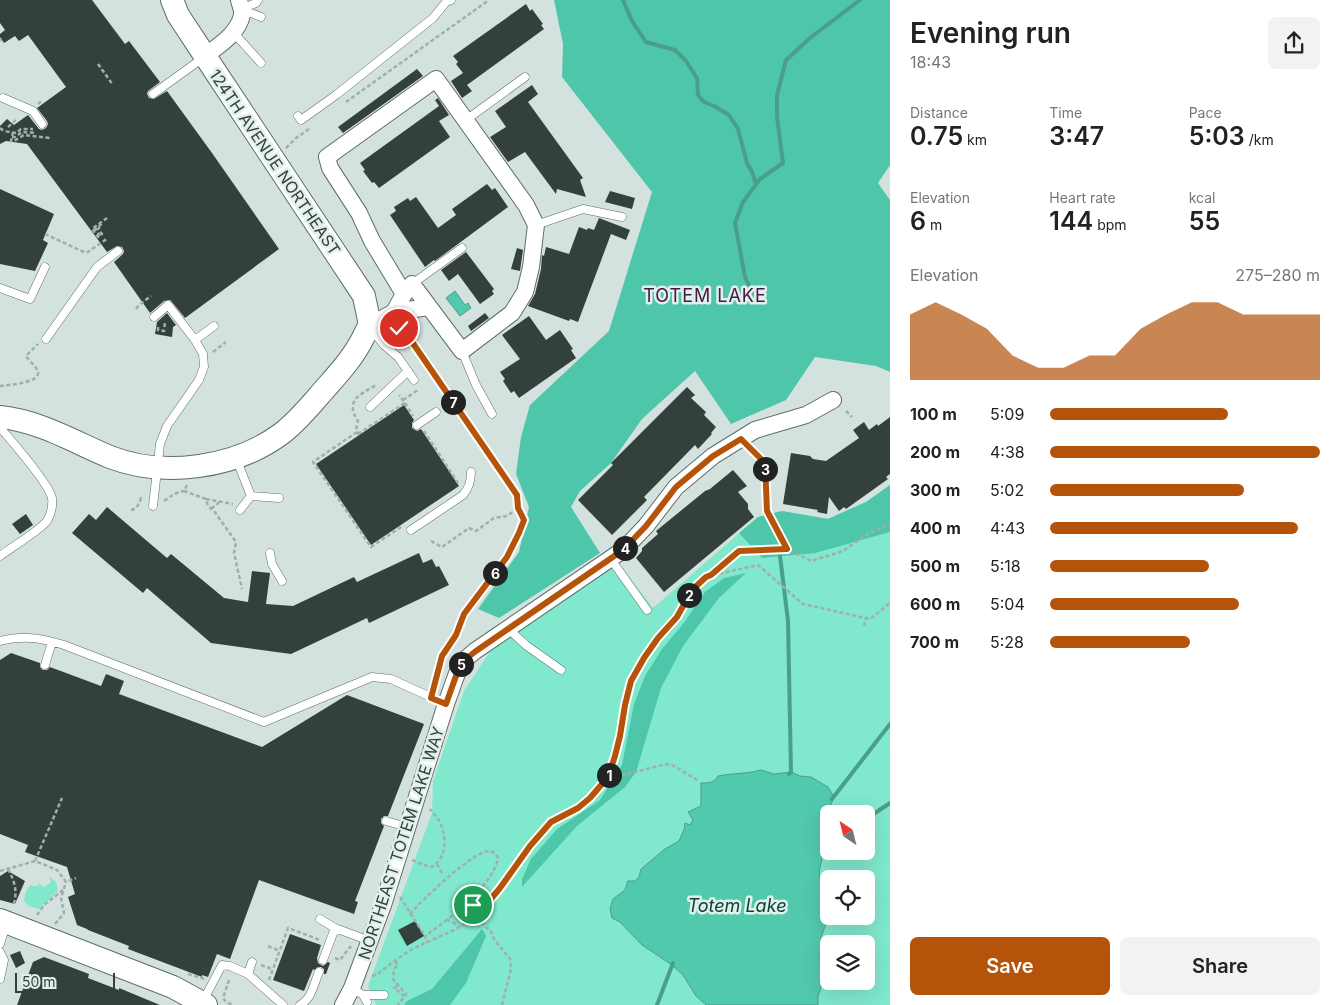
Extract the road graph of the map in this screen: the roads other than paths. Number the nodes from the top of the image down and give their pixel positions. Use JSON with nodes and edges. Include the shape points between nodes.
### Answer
{"nodes":[{"id":1,"x":172,"y":0,"type":"edge"},
{"id":2,"x":258,"y":0,"type":"edge"},
{"id":3,"x":451,"y":0,"type":"edge"},
{"id":4,"x":240,"y":4,"type":"edge"},
{"id":5,"x":261,"y":17,"type":"dead end"},
{"id":6,"x":233,"y":32,"type":"junction"},
{"id":7,"x":204,"y":56,"type":"junction"},
{"id":8,"x":261,"y":63,"type":"dead end"},
{"id":9,"x":526,"y":77,"type":"dead end"},
{"id":10,"x":153,"y":94,"type":"dead end"},
{"id":11,"x":1,"y":99,"type":"edge"},
{"id":12,"x":298,"y":116,"type":"dead end"},
{"id":13,"x":466,"y":120,"type":"junction"},
{"id":14,"x":42,"y":124,"type":"dead end"},
{"id":15,"x":622,"y":217,"type":"dead end"},
{"id":16,"x":536,"y":225,"type":"junction"},
{"id":17,"x":462,"y":248,"type":"dead end"},
{"id":18,"x":118,"y":251,"type":"dead end"},
{"id":19,"x":45,"y":267,"type":"dead end"},
{"id":20,"x":0,"y":288,"type":"edge"},
{"id":21,"x":408,"y":289,"type":"junction"},
{"id":22,"x":429,"y":307,"type":"junction"},
{"id":23,"x":396,"y":318,"type":"junction"},
{"id":24,"x":156,"y":320,"type":"road end"},
{"id":25,"x":214,"y":326,"type":"dead end"},
{"id":26,"x":369,"y":326,"type":"junction"},
{"id":27,"x":46,"y":339,"type":"road end"},
{"id":28,"x":195,"y":340,"type":"junction"},
{"id":29,"x":462,"y":351,"type":"junction"},
{"id":30,"x":408,"y":371,"type":"junction"},
{"id":31,"x":414,"y":380,"type":"dead end"},
{"id":32,"x":833,"y":400,"type":"dead end"},
{"id":33,"x":370,"y":407,"type":"dead end"},
{"id":34,"x":436,"y":412,"type":"dead end"},
{"id":35,"x":492,"y":414,"type":"dead end"},
{"id":36,"x":0,"y":417,"type":"edge"},
{"id":37,"x":418,"y":424,"type":"road end"},
{"id":38,"x":0,"y":429,"type":"edge"},
{"id":39,"x":236,"y":457,"type":"junction"},
{"id":40,"x":157,"y":467,"type":"junction"},
{"id":41,"x":471,"y":472,"type":"dead end"},
{"id":42,"x":251,"y":496,"type":"junction"},
{"id":43,"x":279,"y":498,"type":"dead end"},
{"id":44,"x":441,"y":499,"type":"road end"},
{"id":45,"x":153,"y":506,"type":"dead end"},
{"id":46,"x":446,"y":507,"type":"junction"},
{"id":47,"x":240,"y":510,"type":"dead end"},
{"id":48,"x":411,"y":530,"type":"dead end"},
{"id":49,"x":270,"y":553,"type":"dead end"},
{"id":50,"x":0,"y":556,"type":"edge"},
{"id":51,"x":610,"y":558,"type":"junction"},
{"id":52,"x":282,"y":581,"type":"dead end"},
{"id":53,"x":647,"y":610,"type":"dead end"},
{"id":54,"x":508,"y":628,"type":"junction"},
{"id":55,"x":0,"y":641,"type":"edge"},
{"id":56,"x":52,"y":642,"type":"junction"},
{"id":57,"x":45,"y":665,"type":"dead end"},
{"id":58,"x":561,"y":670,"type":"dead end"},
{"id":59,"x":327,"y":696,"type":"junction"},
{"id":60,"x":439,"y":701,"type":"junction"},
{"id":61,"x":332,"y":704,"type":"dead end"},
{"id":62,"x":386,"y":821,"type":"dead end"},
{"id":63,"x":407,"y":827,"type":"junction"},
{"id":64,"x":7,"y":917,"type":"edge"},
{"id":65,"x":320,"y":919,"type":"dead end"},
{"id":66,"x":335,"y":928,"type":"junction"},
{"id":67,"x":370,"y":942,"type":"junction"},
{"id":68,"x":0,"y":944,"type":"edge"},
{"id":69,"x":0,"y":952,"type":"edge"},
{"id":70,"x":225,"y":957,"type":"dead end"},
{"id":71,"x":323,"y":960,"type":"dead end"},
{"id":72,"x":252,"y":962,"type":"dead end"},
{"id":73,"x":222,"y":965,"type":"junction"},
{"id":74,"x":319,"y":972,"type":"dead end"},
{"id":75,"x":248,"y":974,"type":"junction"},
{"id":76,"x":0,"y":979,"type":"edge"},
{"id":77,"x":360,"y":995,"type":"junction"},
{"id":78,"x":384,"y":995,"type":"dead end"},
{"id":79,"x":203,"y":1004,"type":"edge"},
{"id":80,"x":283,"y":1005,"type":"edge"},
{"id":81,"x":300,"y":1005,"type":"edge"},
{"id":82,"x":343,"y":1005,"type":"edge"}],
"edges":[{"from":1,"to":7,"type":"street","name":"124TH AVENUE NORTHEAST"},
{"from":2,"to":4,"type":"lane"},
{"from":3,"to":12,"type":"lane","via":[[433,18],[301,120]]},
{"from":4,"to":5,"type":"lane"},
{"from":4,"to":6,"type":"street","via":[[243,14]]},
{"from":6,"to":7,"type":"street"},
{"from":6,"to":8,"type":"lane"},
{"from":7,"to":10,"type":"lane"},
{"from":7,"to":26,"type":"street","name":"124TH AVENUE NORTHEAST","via":[[364,296]]},
{"from":9,"to":13,"type":"lane"},
{"from":11,"to":14,"type":"lane","via":[[33,111]]},
{"from":13,"to":16,"type":"street","via":[[526,205]]},
{"from":13,"to":21,"type":"street","via":[[436,79],[327,157],[330,168],[372,241]]},
{"from":15,"to":16,"type":"lane","via":[[583,209]]},
{"from":16,"to":29,"type":"street","via":[[525,292],[512,313]]},
{"from":17,"to":21,"type":"lane"},
{"from":18,"to":27,"type":"lane","via":[[97,267]]},
{"from":19,"to":20,"type":"lane","via":[[30,299]]},
{"from":21,"to":22,"type":"street"},
{"from":21,"to":23,"type":"street"},
{"from":22,"to":23,"type":"street"},
{"from":22,"to":29,"type":"street"},
{"from":23,"to":26,"type":"street"},
{"from":24,"to":28,"type":"lane","via":[[166,302]]},
{"from":25,"to":28,"type":"lane"},
{"from":26,"to":30,"type":"lane"},
{"from":26,"to":39,"type":"street","via":[[350,360],[294,423],[266,443]]},
{"from":28,"to":40,"type":"lane","via":[[203,354],[204,367],[199,380],[166,426]]},
{"from":29,"to":35,"type":"lane"},
{"from":30,"to":31,"type":"lane"},
{"from":30,"to":33,"type":"lane"},
{"from":32,"to":51,"type":"street","name":"NORTHEAST TOTEM LAKE WAY","via":[[806,415],[756,430],[713,456],[676,487],[646,526],[623,550]]},
{"from":34,"to":37,"type":"lane"},
{"from":36,"to":40,"type":"street","via":[[44,428],[127,462]]},
{"from":38,"to":50,"type":"lane","via":[[25,457],[52,499],[48,520]]},
{"from":39,"to":40,"type":"street","via":[[203,466]]},
{"from":39,"to":42,"type":"lane"},
{"from":40,"to":45,"type":"lane"},
{"from":41,"to":46,"type":"lane","via":[[468,489]]},
{"from":42,"to":43,"type":"lane"},
{"from":42,"to":47,"type":"lane"},
{"from":44,"to":46,"type":"lane"},
{"from":46,"to":48,"type":"lane"},
{"from":49,"to":52,"type":"lane"},
{"from":51,"to":53,"type":"lane"},
{"from":51,"to":54,"type":"street","name":"NORTHEAST TOTEM LAKE WAY"},
{"from":54,"to":58,"type":"lane"},
{"from":54,"to":60,"type":"street","name":"NORTHEAST TOTEM LAKE WAY","via":[[462,662]]},
{"from":55,"to":56,"type":"lane","via":[[14,637]]},
{"from":56,"to":57,"type":"lane"},
{"from":56,"to":59,"type":"lane","via":[[264,722]]},
{"from":59,"to":60,"type":"lane","via":[[372,677],[391,679]]},
{"from":59,"to":61,"type":"lane"},
{"from":60,"to":63,"type":"street","name":"NORTHEAST TOTEM LAKE WAY"},
{"from":62,"to":63,"type":"lane"},
{"from":63,"to":67,"type":"street","name":"NORTHEAST TOTEM LAKE WAY"},
{"from":64,"to":68,"type":"lane"},
{"from":64,"to":79,"type":"street","via":[[173,987]]},
{"from":65,"to":66,"type":"lane"},
{"from":66,"to":67,"type":"lane"},
{"from":66,"to":71,"type":"lane"},
{"from":67,"to":77,"type":"street","name":"NORTHEAST TOTEM LAKE WAY"},
{"from":69,"to":76,"type":"lane","via":[[4,960]]},
{"from":70,"to":73,"type":"lane"},
{"from":72,"to":75,"type":"lane"},
{"from":73,"to":75,"type":"lane"},
{"from":73,"to":79,"type":"lane"},
{"from":74,"to":81,"type":"lane","via":[[309,997]]},
{"from":75,"to":80,"type":"lane"},
{"from":77,"to":78,"type":"lane"},
{"from":77,"to":82,"type":"street","name":"NORTHEAST TOTEM LAKE WAY"}]}
